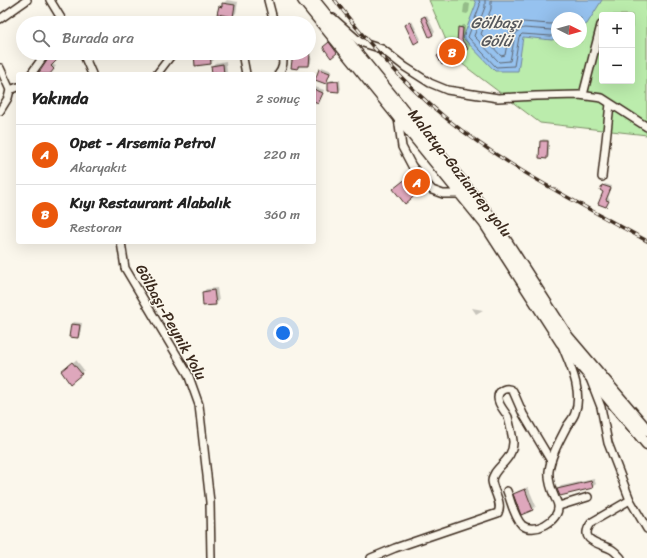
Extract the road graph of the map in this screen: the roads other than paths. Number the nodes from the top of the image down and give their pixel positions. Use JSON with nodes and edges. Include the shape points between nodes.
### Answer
{"nodes":[{"id":1,"x":27,"y":0,"type":"edge"},
{"id":2,"x":50,"y":0,"type":"edge"},
{"id":3,"x":268,"y":0,"type":"edge"},
{"id":4,"x":303,"y":0,"type":"edge"},
{"id":5,"x":316,"y":2,"type":"edge"},
{"id":6,"x":60,"y":16,"type":"edge"},
{"id":7,"x":272,"y":16,"type":"edge"},
{"id":8,"x":316,"y":16,"type":"edge"},
{"id":9,"x":316,"y":16,"type":"edge"},
{"id":10,"x":0,"y":19,"type":"edge"},
{"id":11,"x":599,"y":33,"type":"edge"},
{"id":12,"x":41,"y":60,"type":"edge"},
{"id":13,"x":86,"y":60,"type":"edge"},
{"id":14,"x":168,"y":60,"type":"edge"},
{"id":15,"x":243,"y":60,"type":"edge"},
{"id":16,"x":284,"y":60,"type":"edge"},
{"id":17,"x":0,"y":68,"type":"edge"},
{"id":18,"x":32,"y":72,"type":"edge"},
{"id":19,"x":91,"y":72,"type":"edge"},
{"id":20,"x":159,"y":72,"type":"edge"},
{"id":21,"x":246,"y":72,"type":"edge"},
{"id":22,"x":280,"y":72,"type":"edge"},
{"id":23,"x":16,"y":88,"type":"edge"},
{"id":24,"x":10,"y":90,"type":"junction"},
{"id":25,"x":584,"y":96,"type":"junction"},
{"id":26,"x":610,"y":104,"type":"junction"},
{"id":27,"x":0,"y":111,"type":"edge"},
{"id":28,"x":398,"y":118,"type":"junction"},
{"id":29,"x":647,"y":127,"type":"edge"},
{"id":30,"x":602,"y":177,"type":"dead end"},
{"id":31,"x":460,"y":194,"type":"junction"},
{"id":32,"x":121,"y":244,"type":"edge"},
{"id":33,"x":561,"y":342,"type":"junction"},
{"id":34,"x":589,"y":375,"type":"junction"},
{"id":35,"x":647,"y":430,"type":"edge"},
{"id":36,"x":647,"y":444,"type":"edge"},
{"id":37,"x":551,"y":460,"type":"junction"},
{"id":38,"x":507,"y":491,"type":"dead end"},
{"id":39,"x":588,"y":497,"type":"dead end"},
{"id":40,"x":630,"y":500,"type":"junction"},
{"id":41,"x":559,"y":506,"type":"junction"},
{"id":42,"x":647,"y":529,"type":"edge"},
{"id":43,"x":211,"y":558,"type":"edge"},
{"id":44,"x":371,"y":558,"type":"edge"},
{"id":45,"x":621,"y":558,"type":"edge"}],
"edges":[{"from":1,"to":10,"type":"street"},
{"from":2,"to":6,"type":"street"},
{"from":3,"to":7,"type":"street"},
{"from":4,"to":8,"type":"highway","name":"Malatya-Gaziantep yolu"},
{"from":5,"to":25,"type":"street","via":[[360,42],[382,49],[430,83],[447,90],[498,98]]},
{"from":5,"to":35,"type":"highway","name":"Malatya-Gaziantep yolu","via":[[492,219],[568,337]]},
{"from":9,"to":28,"type":"highway","name":"Malatya-Gaziantep yolu"},
{"from":11,"to":25,"type":"street"},
{"from":12,"to":18,"type":"street"},
{"from":13,"to":19,"type":"street"},
{"from":14,"to":20,"type":"street"},
{"from":15,"to":21,"type":"street"},
{"from":16,"to":22,"type":"street"},
{"from":17,"to":24,"type":"street"},
{"from":23,"to":24,"type":"street"},
{"from":24,"to":27,"type":"street"},
{"from":25,"to":26,"type":"street","via":[[602,98]]},
{"from":26,"to":29,"type":"street"},
{"from":26,"to":30,"type":"street"},
{"from":28,"to":31,"type":"highway","name":"Malatya-Gaziantep yolu"},
{"from":28,"to":31,"type":"street","via":[[402,146],[412,166],[432,190],[442,194]]},
{"from":31,"to":33,"type":"highway","name":"Malatya-Gaziantep yolu","via":[[485,224]]},
{"from":32,"to":43,"type":"street","name":"Gölbaşı-Peynik Yolu","via":[[125,268],[188,374],[199,405],[210,502]]},
{"from":33,"to":34,"type":"highway","name":"Malatya-Gaziantep yolu"},
{"from":33,"to":37,"type":"street","via":[[575,380],[577,401],[575,413]]},
{"from":34,"to":36,"type":"highway","name":"Malatya-Gaziantep yolu"},
{"from":34,"to":40,"type":"street","via":[[601,407],[608,443]]},
{"from":37,"to":41,"type":"street","via":[[550,488]]},
{"from":37,"to":44,"type":"street","via":[[523,414],[513,391],[504,389],[498,399],[508,417],[513,443],[510,454],[494,472],[492,480],[499,504],[498,514]]},
{"from":38,"to":41,"type":"street","via":[[517,517],[523,525],[531,528],[549,523],[556,516]]},
{"from":39,"to":41,"type":"street"},
{"from":40,"to":42,"type":"street"},
{"from":40,"to":45,"type":"street","via":[[592,522],[587,528],[591,541],[612,550]]}]}
